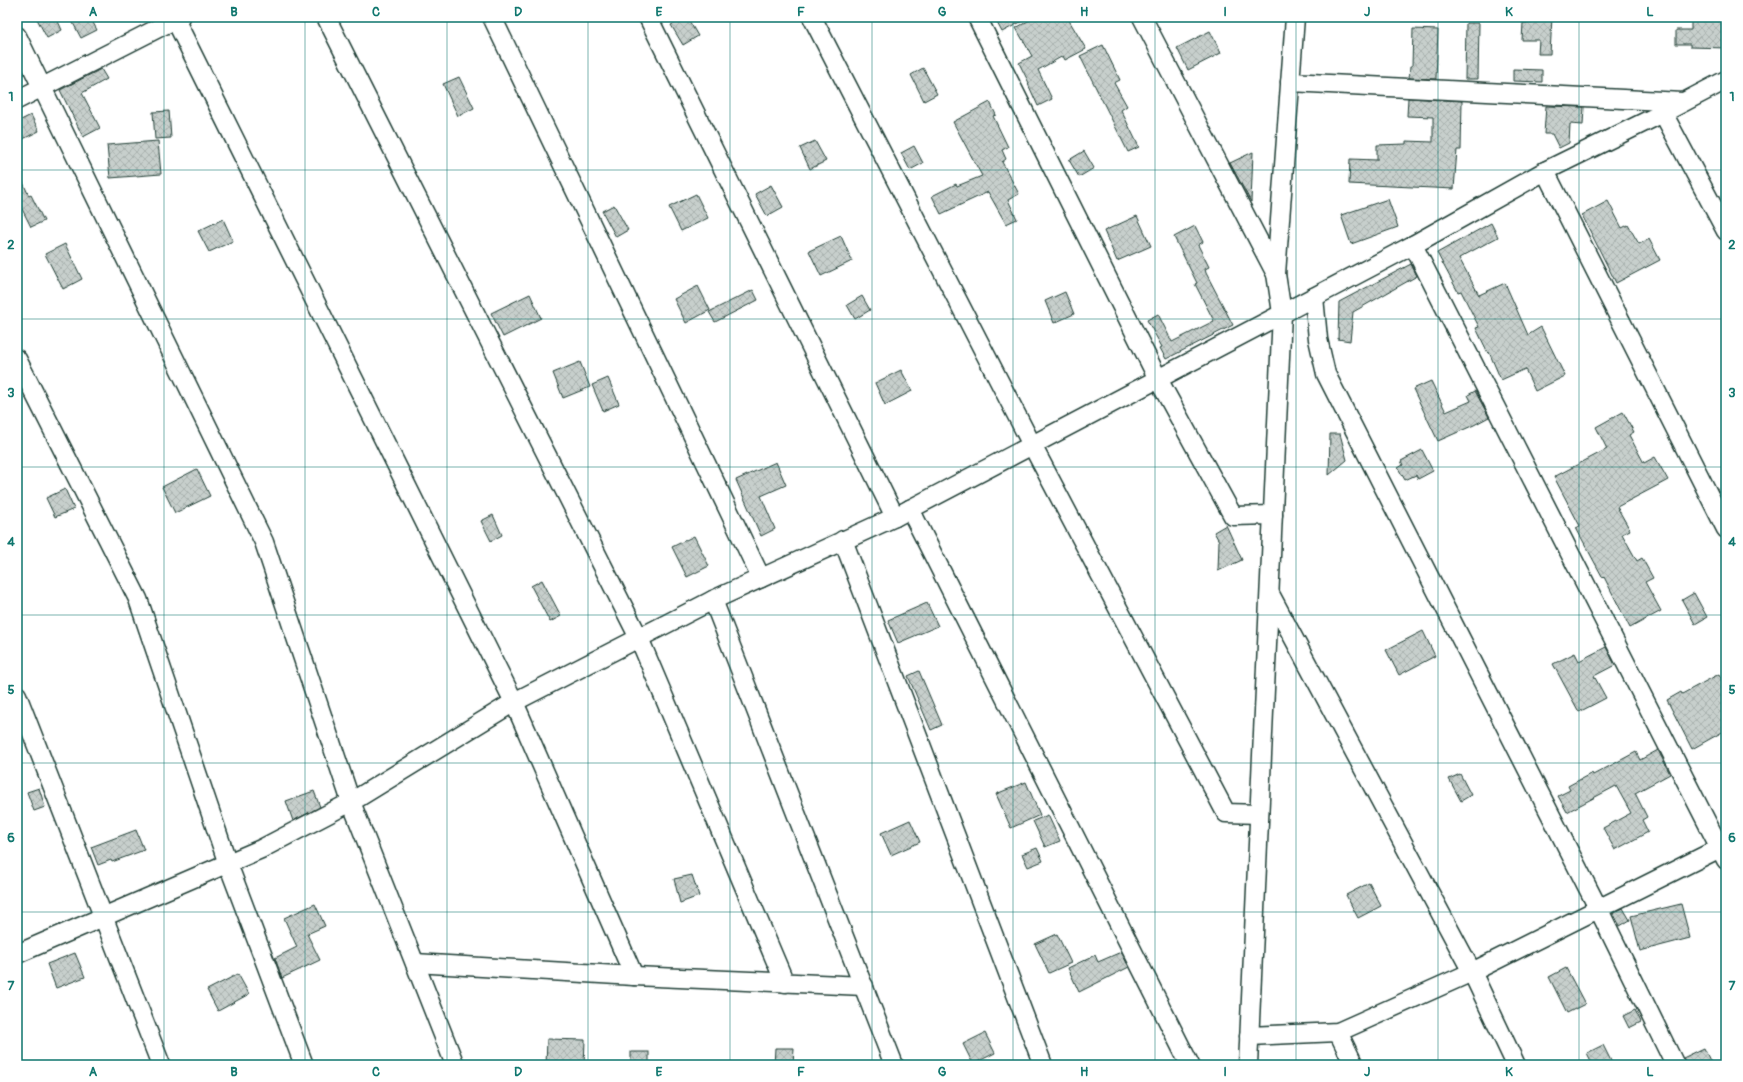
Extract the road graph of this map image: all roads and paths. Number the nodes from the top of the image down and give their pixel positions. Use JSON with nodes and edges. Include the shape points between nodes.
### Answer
{"nodes":[{"id":1,"x":326,"y":17,"type":"edge"},
{"id":2,"x":492,"y":17,"type":"edge"},
{"id":3,"x":648,"y":17,"type":"edge"},
{"id":4,"x":812,"y":17,"type":"edge"},
{"id":5,"x":977,"y":17,"type":"edge"},
{"id":6,"x":1142,"y":17,"type":"edge"},
{"id":7,"x":1295,"y":17,"type":"edge"},
{"id":8,"x":176,"y":18,"type":"edge"},
{"id":9,"x":17,"y":36,"type":"edge"},
{"id":10,"x":1726,"y":80,"type":"edge"},
{"id":11,"x":1290,"y":82,"type":"junction"},
{"id":12,"x":43,"y":87,"type":"junction"},
{"id":13,"x":17,"y":100,"type":"edge"},
{"id":14,"x":1684,"y":102,"type":"junction"},
{"id":15,"x":1663,"y":113,"type":"junction"},
{"id":16,"x":1545,"y":171,"type":"junction"},
{"id":17,"x":1726,"y":231,"type":"edge"},
{"id":18,"x":1413,"y":245,"type":"junction"},
{"id":19,"x":1276,"y":274,"type":"junction"},
{"id":20,"x":1314,"y":297,"type":"junction"},
{"id":21,"x":1282,"y":313,"type":"junction"},
{"id":22,"x":17,"y":359,"type":"edge"},
{"id":23,"x":1158,"y":379,"type":"junction"},
{"id":24,"x":1032,"y":445,"type":"junction"},
{"id":25,"x":903,"y":513,"type":"junction"},
{"id":26,"x":1273,"y":515,"type":"junction"},
{"id":27,"x":1726,"y":529,"type":"edge"},
{"id":28,"x":843,"y":540,"type":"junction"},
{"id":29,"x":761,"y":578,"type":"junction"},
{"id":30,"x":1270,"y":594,"type":"junction"},
{"id":31,"x":713,"y":600,"type":"junction"},
{"id":32,"x":639,"y":638,"type":"junction"},
{"id":33,"x":17,"y":694,"type":"edge"},
{"id":34,"x":514,"y":702,"type":"junction"},
{"id":35,"x":351,"y":802,"type":"junction"},
{"id":36,"x":1260,"y":814,"type":"junction"},
{"id":37,"x":1724,"y":851,"type":"edge"},
{"id":38,"x":228,"y":864,"type":"junction"},
{"id":39,"x":1598,"y":908,"type":"junction"},
{"id":40,"x":104,"y":917,"type":"junction"},
{"id":41,"x":17,"y":954,"type":"edge"},
{"id":42,"x":415,"y":963,"type":"junction"},
{"id":43,"x":1472,"y":972,"type":"junction"},
{"id":44,"x":634,"y":976,"type":"junction"},
{"id":45,"x":785,"y":983,"type":"junction"},
{"id":46,"x":864,"y":986,"type":"junction"},
{"id":47,"x":1338,"y":1032,"type":"junction"},
{"id":48,"x":1249,"y":1036,"type":"junction"},
{"id":49,"x":161,"y":1065,"type":"edge"},
{"id":50,"x":304,"y":1065,"type":"edge"},
{"id":51,"x":455,"y":1065,"type":"edge"},
{"id":52,"x":894,"y":1065,"type":"edge"},
{"id":53,"x":1043,"y":1065,"type":"edge"},
{"id":54,"x":1190,"y":1065,"type":"edge"},
{"id":55,"x":1248,"y":1065,"type":"edge"},
{"id":56,"x":1354,"y":1065,"type":"edge"},
{"id":57,"x":1516,"y":1065,"type":"edge"},
{"id":58,"x":1675,"y":1065,"type":"edge"}],
"edges":[{"from":1,"to":32,"type":"street"},
{"from":2,"to":29,"type":"street"},
{"from":3,"to":25,"type":"street"},
{"from":4,"to":24,"type":"street"},
{"from":5,"to":23,"type":"street"},
{"from":6,"to":19,"type":"street"},
{"from":7,"to":11,"type":"street"},
{"from":8,"to":12,"type":"street"},
{"from":8,"to":34,"type":"street"},
{"from":9,"to":12,"type":"street"},
{"from":10,"to":14,"type":"street"},
{"from":11,"to":14,"type":"street"},
{"from":11,"to":19,"type":"street"},
{"from":12,"to":13,"type":"street"},
{"from":12,"to":35,"type":"street","via":[[264,542]]},
{"from":14,"to":15,"type":"street"},
{"from":15,"to":16,"type":"street"},
{"from":15,"to":17,"type":"street"},
{"from":16,"to":18,"type":"street"},
{"from":16,"to":27,"type":"street"},
{"from":18,"to":20,"type":"street"},
{"from":18,"to":37,"type":"street"},
{"from":19,"to":21,"type":"street"},
{"from":20,"to":21,"type":"street"},
{"from":20,"to":39,"type":"street","via":[[1318,339],[1326,374]]},
{"from":21,"to":23,"type":"street"},
{"from":21,"to":26,"type":"street"},
{"from":22,"to":38,"type":"street","via":[[138,599]]},
{"from":23,"to":24,"type":"street"},
{"from":23,"to":26,"type":"street","via":[[1233,516]]},
{"from":24,"to":25,"type":"street"},
{"from":24,"to":36,"type":"street","via":[[1226,812]]},
{"from":25,"to":28,"type":"street"},
{"from":25,"to":54,"type":"street"},
{"from":26,"to":30,"type":"street"},
{"from":28,"to":29,"type":"street"},
{"from":28,"to":53,"type":"street"},
{"from":29,"to":31,"type":"street"},
{"from":30,"to":36,"type":"street"},
{"from":30,"to":43,"type":"street"},
{"from":31,"to":32,"type":"street"},
{"from":31,"to":46,"type":"street"},
{"from":32,"to":34,"type":"street"},
{"from":32,"to":45,"type":"street"},
{"from":33,"to":40,"type":"street"},
{"from":34,"to":35,"type":"street"},
{"from":34,"to":44,"type":"street"},
{"from":35,"to":38,"type":"street"},
{"from":35,"to":42,"type":"street"},
{"from":36,"to":48,"type":"street"},
{"from":37,"to":39,"type":"street"},
{"from":38,"to":40,"type":"street"},
{"from":38,"to":50,"type":"street"},
{"from":39,"to":43,"type":"street"},
{"from":39,"to":58,"type":"street"},
{"from":40,"to":41,"type":"street"},
{"from":40,"to":49,"type":"street"},
{"from":42,"to":44,"type":"street"},
{"from":42,"to":51,"type":"street"},
{"from":43,"to":47,"type":"street"},
{"from":43,"to":57,"type":"street"},
{"from":44,"to":45,"type":"street"},
{"from":45,"to":46,"type":"street"},
{"from":46,"to":52,"type":"street"},
{"from":47,"to":48,"type":"street"},
{"from":47,"to":56,"type":"street"},
{"from":48,"to":55,"type":"street"}]}
